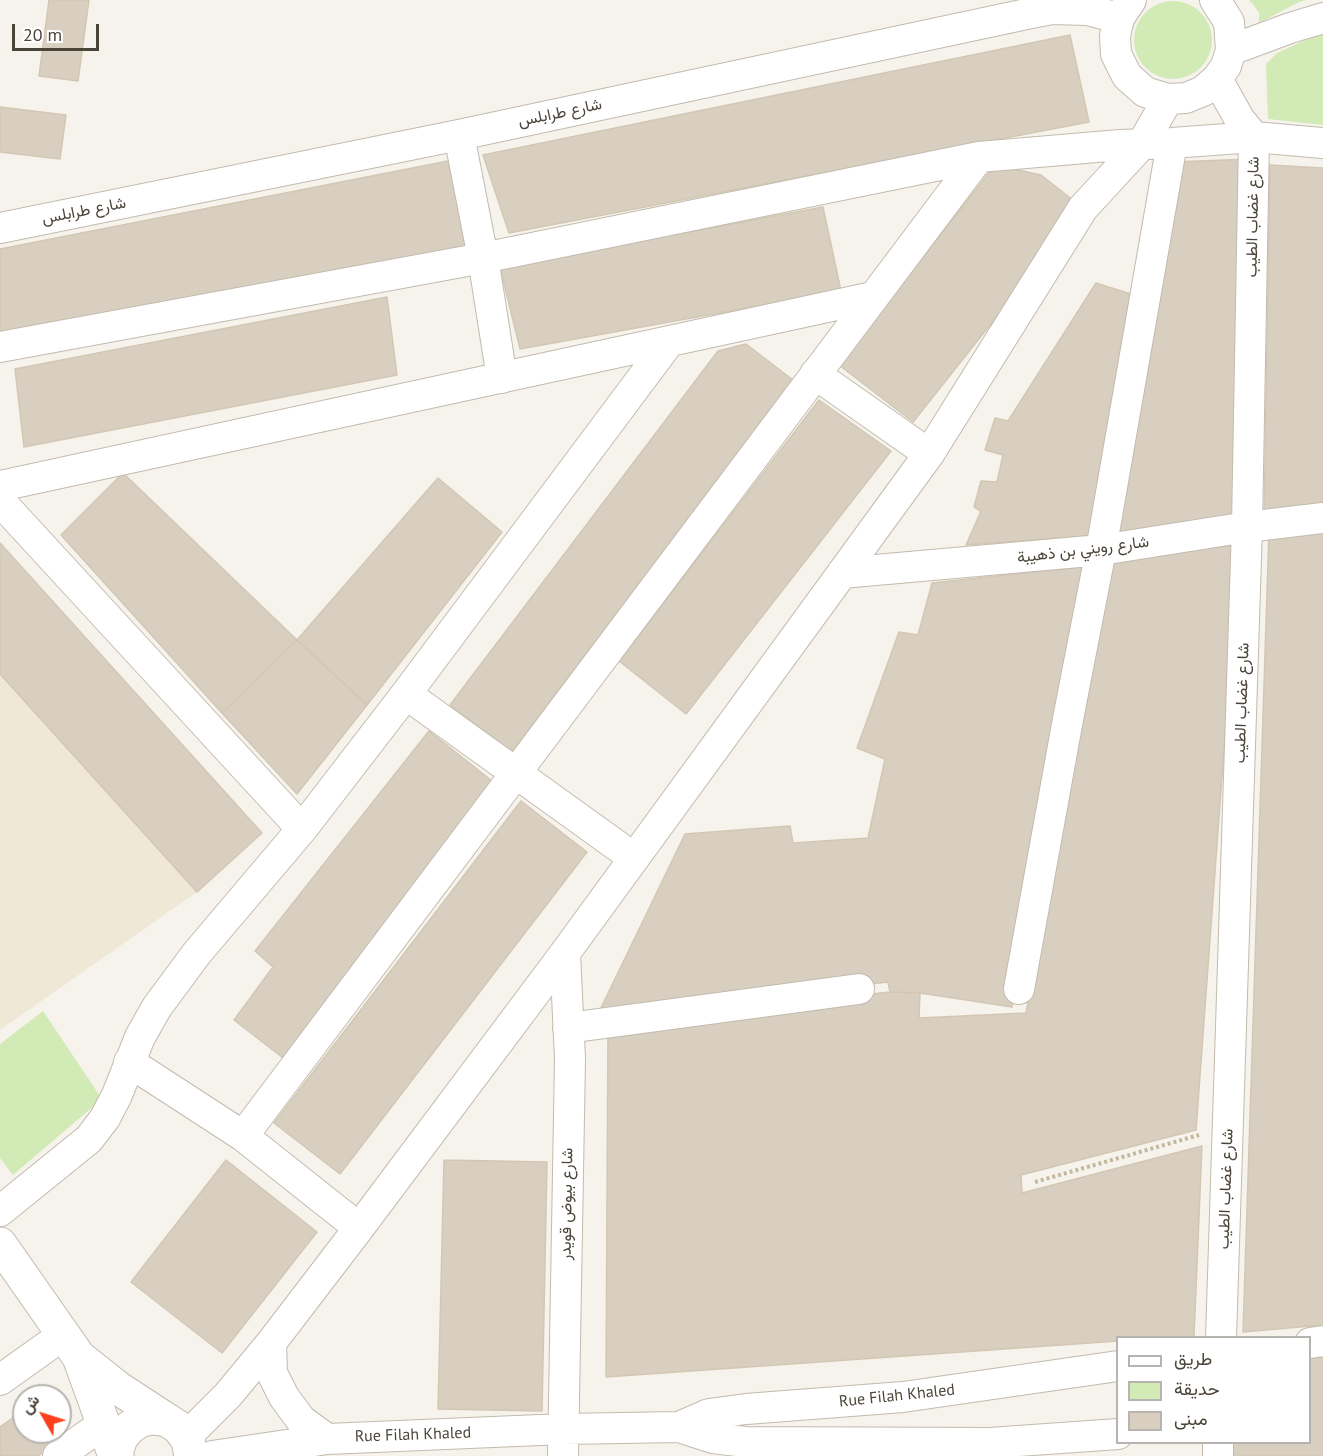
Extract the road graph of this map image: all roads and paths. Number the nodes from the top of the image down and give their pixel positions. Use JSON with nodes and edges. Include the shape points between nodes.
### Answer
{"nodes":[{"id":1,"x":1215,"y":0,"type":"edge"},
{"id":2,"x":1125,"y":9,"type":"edge"},
{"id":3,"x":1323,"y":18,"type":"edge"},
{"id":4,"x":1231,"y":50,"type":"junction"},
{"id":5,"x":1217,"y":80,"type":"junction"},
{"id":6,"x":1168,"y":99,"type":"junction"},
{"id":7,"x":459,"y":135,"type":"junction"},
{"id":8,"x":1254,"y":137,"type":"junction"},
{"id":9,"x":1323,"y":142,"type":"edge"},
{"id":10,"x":1172,"y":143,"type":"junction"},
{"id":11,"x":1142,"y":144,"type":"junction"},
{"id":12,"x":979,"y":157,"type":"junction"},
{"id":13,"x":0,"y":228,"type":"edge"},
{"id":14,"x":483,"y":258,"type":"junction"},
{"id":15,"x":873,"y":297,"type":"junction"},
{"id":16,"x":669,"y":342,"type":"junction"},
{"id":17,"x":0,"y":347,"type":"edge"},
{"id":18,"x":815,"y":374,"type":"junction"},
{"id":19,"x":502,"y":378,"type":"junction"},
{"id":20,"x":929,"y":454,"type":"junction"},
{"id":21,"x":0,"y":486,"type":"edge"},
{"id":22,"x":0,"y":501,"type":"edge"},
{"id":23,"x":1323,"y":518,"type":"edge"},
{"id":24,"x":1247,"y":527,"type":"junction"},
{"id":25,"x":1101,"y":550,"type":"junction"},
{"id":26,"x":842,"y":573,"type":"junction"},
{"id":27,"x":406,"y":694,"type":"junction"},
{"id":28,"x":515,"y":773,"type":"junction"},
{"id":29,"x":302,"y":829,"type":"junction"},
{"id":30,"x":634,"y":858,"type":"junction"},
{"id":31,"x":565,"y":953,"type":"junction"},
{"id":32,"x":859,"y":989,"type":"dead end"},
{"id":33,"x":1019,"y":989,"type":"dead end"},
{"id":34,"x":568,"y":1028,"type":"junction"},
{"id":35,"x":129,"y":1062,"type":"junction"},
{"id":36,"x":1228,"y":1126,"type":"junction"},
{"id":37,"x":243,"y":1136,"type":"junction"},
{"id":38,"x":1035,"y":1182,"type":"dead end"},
{"id":39,"x":0,"y":1211,"type":"edge"},
{"id":40,"x":359,"y":1228,"type":"junction"},
{"id":41,"x":0,"y":1244,"type":"edge"},
{"id":42,"x":1221,"y":1336,"type":"edge"},
{"id":43,"x":271,"y":1343,"type":"junction"},
{"id":44,"x":71,"y":1346,"type":"junction"},
{"id":45,"x":1116,"y":1366,"type":"edge"},
{"id":46,"x":0,"y":1380,"type":"edge"},
{"id":47,"x":103,"y":1424,"type":"junction"},
{"id":48,"x":679,"y":1428,"type":"junction"},
{"id":49,"x":1116,"y":1434,"type":"edge"},
{"id":50,"x":181,"y":1438,"type":"edge"},
{"id":51,"x":327,"y":1439,"type":"junction"},
{"id":52,"x":563,"y":1443,"type":"edge"},
{"id":53,"x":889,"y":1450,"type":"edge"},
{"id":54,"x":58,"y":1456,"type":"edge"},
{"id":55,"x":116,"y":1456,"type":"edge"},
{"id":56,"x":212,"y":1456,"type":"edge"}],
"edges":[{"from":1,"to":4,"type":"street","via":[[1229,22]]},
{"from":2,"to":6,"type":"street","via":[[1115,36],[1116,54],[1127,76],[1145,92]]},
{"from":2,"to":7,"type":"street","name":"شارع طرابلس","via":[[1052,9]]},
{"from":3,"to":4,"type":"street"},
{"from":4,"to":5,"type":"street"},
{"from":5,"to":6,"type":"street","via":[[1186,98]]},
{"from":5,"to":8,"type":"street","name":"شارع غضاب الطيب"},
{"from":6,"to":11,"type":"street"},
{"from":7,"to":13,"type":"street","name":"شارع طرابلس"},
{"from":7,"to":14,"type":"street"},
{"from":8,"to":9,"type":"street"},
{"from":8,"to":10,"type":"street"},
{"from":8,"to":24,"type":"street","name":"شارع غضاب الطيب"},
{"from":10,"to":11,"type":"street"},
{"from":10,"to":25,"type":"street"},
{"from":11,"to":12,"type":"street"},
{"from":11,"to":20,"type":"street","via":[[1083,208]]},
{"from":12,"to":14,"type":"street"},
{"from":12,"to":15,"type":"street"},
{"from":14,"to":17,"type":"street"},
{"from":14,"to":19,"type":"street"},
{"from":15,"to":16,"type":"street"},
{"from":15,"to":18,"type":"street"},
{"from":16,"to":19,"type":"street"},
{"from":16,"to":27,"type":"street"},
{"from":18,"to":20,"type":"street"},
{"from":18,"to":28,"type":"street"},
{"from":19,"to":21,"type":"street"},
{"from":20,"to":26,"type":"street"},
{"from":22,"to":29,"type":"street"},
{"from":23,"to":24,"type":"street","name":"شارع رويني بن ذهيبة"},
{"from":24,"to":25,"type":"street","name":"شارع رويني بن ذهيبة"},
{"from":24,"to":36,"type":"street","name":"شارع غضاب الطيب"},
{"from":25,"to":26,"type":"street","name":"شارع رويني بن ذهيبة"},
{"from":25,"to":33,"type":"street"},
{"from":26,"to":30,"type":"street"},
{"from":27,"to":28,"type":"street"},
{"from":27,"to":29,"type":"street"},
{"from":28,"to":30,"type":"street"},
{"from":28,"to":37,"type":"street"},
{"from":29,"to":35,"type":"street","via":[[196,952],[157,1007]]},
{"from":30,"to":31,"type":"street"},
{"from":31,"to":34,"type":"street","name":"شارع بيوض قويدر"},
{"from":31,"to":40,"type":"street"},
{"from":32,"to":34,"type":"street"},
{"from":34,"to":52,"type":"street","name":"شارع بيوض قويدر"},
{"from":35,"to":37,"type":"street"},
{"from":35,"to":39,"type":"street","via":[[117,1095],[89,1139]]},
{"from":36,"to":38,"type":"path"},
{"from":36,"to":42,"type":"street","name":"شارع غضاب الطيب"},
{"from":37,"to":40,"type":"street"},
{"from":40,"to":43,"type":"street"},
{"from":41,"to":44,"type":"street"},
{"from":43,"to":50,"type":"street","via":[[228,1395]]},
{"from":43,"to":51,"type":"street","via":[[272,1373],[284,1397],[301,1420]]},
{"from":44,"to":46,"type":"street"},
{"from":44,"to":47,"type":"street"},
{"from":44,"to":50,"type":"street"},
{"from":45,"to":48,"type":"street","name":"Rue Filah Khaled","via":[[903,1397],[709,1414]]},
{"from":47,"to":54,"type":"street"},
{"from":47,"to":55,"type":"street"},
{"from":48,"to":52,"type":"street","name":"Rue Filah Khaled"},
{"from":48,"to":53,"type":"street","name":"Rue Filah Khaled","via":[[745,1442]]},
{"from":49,"to":53,"type":"street","name":"Rue Filah Khaled"},
{"from":50,"to":55,"type":"street","via":[[154,1418],[141,1420],[121,1438]]},
{"from":51,"to":52,"type":"street","name":"Rue Filah Khaled"},
{"from":51,"to":56,"type":"street","name":"Rue Filah Khaled"}]}
